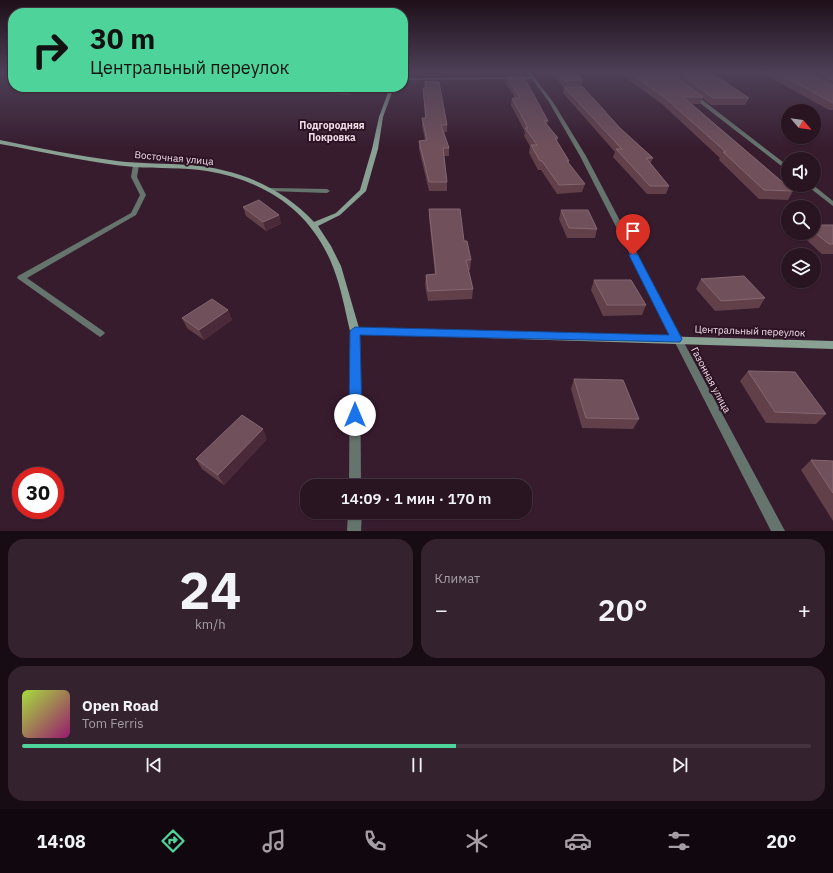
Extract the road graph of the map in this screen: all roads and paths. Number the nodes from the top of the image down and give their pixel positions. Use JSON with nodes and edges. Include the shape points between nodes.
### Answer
{"nodes":[{"id":1,"x":388,"y":98,"type":"edge"},
{"id":2,"x":548,"y":98,"type":"edge"},
{"id":3,"x":696,"y":98,"type":"edge"},
{"id":4,"x":0,"y":142,"type":"edge"},
{"id":5,"x":781,"y":164,"type":"edge"},
{"id":6,"x":136,"y":165,"type":"junction"},
{"id":7,"x":271,"y":190,"type":"junction"},
{"id":8,"x":327,"y":191,"type":"dead end"},
{"id":9,"x":818,"y":192,"type":"edge"},
{"id":10,"x":833,"y":204,"type":"edge"},
{"id":11,"x":314,"y":225,"type":"junction"},
{"id":12,"x":355,"y":331,"type":"junction"},
{"id":13,"x":100,"y":333,"type":"dead end"},
{"id":14,"x":676,"y":339,"type":"junction"},
{"id":15,"x":833,"y":345,"type":"edge"},
{"id":16,"x":355,"y":479,"type":"edge"},
{"id":17,"x":355,"y":519,"type":"edge"},
{"id":18,"x":354,"y":531,"type":"edge"},
{"id":19,"x":778,"y":531,"type":"edge"}],
"edges":[{"from":1,"to":11,"type":"street","via":[[363,191],[338,214]]},
{"from":2,"to":14,"type":"street","name":"Газонная улица","via":[[583,156]]},
{"from":3,"to":5,"type":"street"},
{"from":4,"to":6,"type":"street","name":"Восточная улица","via":[[98,161]]},
{"from":6,"to":7,"type":"street","name":"Восточная улица","via":[[207,169],[245,178]]},
{"from":6,"to":13,"type":"street","via":[[134,177],[143,195],[134,214],[21,278]]},
{"from":7,"to":8,"type":"street"},
{"from":7,"to":11,"type":"street","name":"Восточная улица","via":[[300,210]]},
{"from":9,"to":10,"type":"street"},
{"from":11,"to":12,"type":"street","name":"Восточная улица","via":[[337,266]]},
{"from":12,"to":14,"type":"street","name":"Центральный переулок"},
{"from":12,"to":16,"type":"street"},
{"from":14,"to":15,"type":"street","name":"Центральный переулок"},
{"from":14,"to":19,"type":"street","name":"Газонная улица"},
{"from":17,"to":18,"type":"street"}]}
